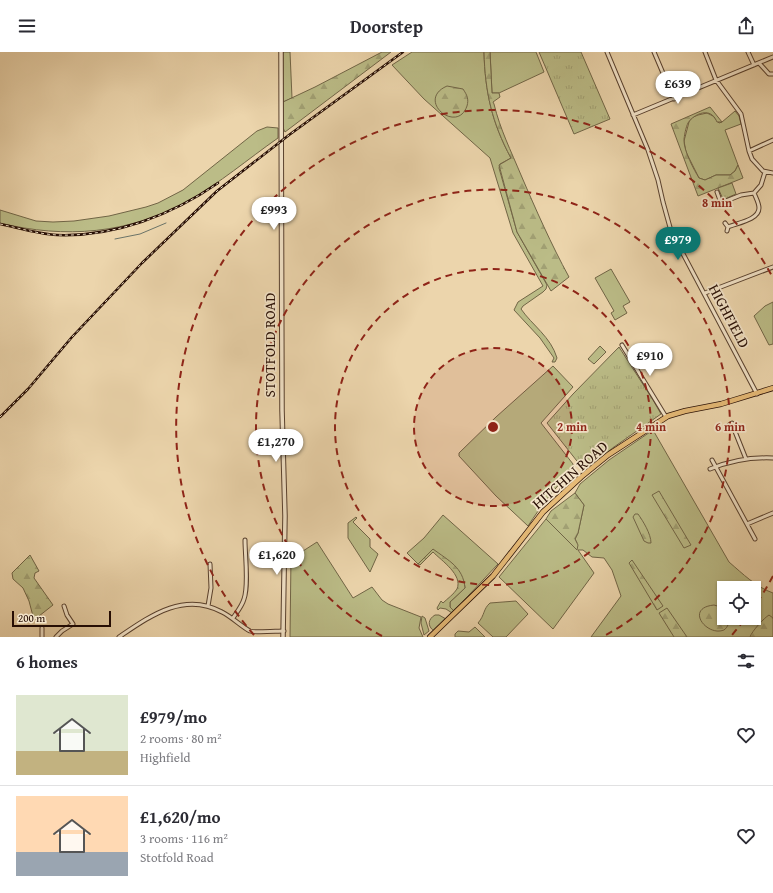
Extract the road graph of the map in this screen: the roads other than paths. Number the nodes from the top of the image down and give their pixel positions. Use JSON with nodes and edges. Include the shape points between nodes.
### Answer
{"nodes":[{"id":1,"x":280,"y":52,"type":"edge"},
{"id":2,"x":607,"y":52,"type":"edge"},
{"id":3,"x":654,"y":52,"type":"edge"},
{"id":4,"x":705,"y":52,"type":"edge"},
{"id":5,"x":748,"y":52,"type":"edge"},
{"id":6,"x":773,"y":57,"type":"edge"},
{"id":7,"x":759,"y":63,"type":"junction"},
{"id":8,"x":754,"y":65,"type":"junction"},
{"id":9,"x":773,"y":74,"type":"edge"},
{"id":10,"x":716,"y":80,"type":"junction"},
{"id":11,"x":674,"y":99,"type":"junction"},
{"id":12,"x":633,"y":115,"type":"junction"},
{"id":13,"x":773,"y":140,"type":"edge"},
{"id":14,"x":749,"y":151,"type":"junction"},
{"id":15,"x":765,"y":172,"type":"junction"},
{"id":16,"x":773,"y":173,"type":"edge"},
{"id":17,"x":717,"y":192,"type":"dead end"},
{"id":18,"x":754,"y":193,"type":"junction"},
{"id":19,"x":725,"y":223,"type":"dead end"},
{"id":20,"x":728,"y":226,"type":"junction"},
{"id":21,"x":727,"y":231,"type":"dead end"},
{"id":22,"x":773,"y":267,"type":"edge"},
{"id":23,"x":705,"y":294,"type":"junction"},
{"id":24,"x":622,"y":345,"type":"dead end"},
{"id":25,"x":773,"y":388,"type":"edge"},
{"id":26,"x":757,"y":394,"type":"junction"},
{"id":27,"x":666,"y":417,"type":"junction"},
{"id":28,"x":734,"y":429,"type":"dead end"},
{"id":29,"x":773,"y":458,"type":"edge"},
{"id":30,"x":746,"y":459,"type":"junction"},
{"id":31,"x":712,"y":460,"type":"dead end"},
{"id":32,"x":715,"y":467,"type":"junction"},
{"id":33,"x":710,"y":469,"type":"dead end"},
{"id":34,"x":773,"y":513,"type":"edge"},
{"id":35,"x":747,"y":524,"type":"junction"},
{"id":36,"x":755,"y":539,"type":"dead end"},
{"id":37,"x":245,"y":540,"type":"dead end"},
{"id":38,"x":210,"y":564,"type":"dead end"},
{"id":39,"x":64,"y":606,"type":"dead end"},
{"id":40,"x":208,"y":606,"type":"junction"},
{"id":41,"x":233,"y":618,"type":"junction"},
{"id":42,"x":42,"y":628,"type":"dead end"},
{"id":43,"x":251,"y":631,"type":"junction"},
{"id":44,"x":284,"y":631,"type":"junction"},
{"id":45,"x":42,"y":637,"type":"edge"},
{"id":46,"x":56,"y":637,"type":"edge"},
{"id":47,"x":119,"y":637,"type":"edge"},
{"id":48,"x":249,"y":637,"type":"edge"},
{"id":49,"x":284,"y":637,"type":"edge"},
{"id":50,"x":430,"y":637,"type":"edge"}],
"edges":[{"from":1,"to":44,"type":"street","name":"STOTFOLD ROAD"},
{"from":2,"to":12,"type":"street","name":"HIGHFIELD"},
{"from":3,"to":11,"type":"street"},
{"from":4,"to":10,"type":"street"},
{"from":5,"to":8,"type":"street"},
{"from":6,"to":7,"type":"street"},
{"from":7,"to":8,"type":"street"},
{"from":7,"to":9,"type":"street","via":[[769,74]]},
{"from":8,"to":10,"type":"street"},
{"from":10,"to":11,"type":"street"},
{"from":10,"to":14,"type":"street","via":[[741,114]]},
{"from":11,"to":12,"type":"street"},
{"from":12,"to":23,"type":"street","name":"HIGHFIELD","via":[[648,150],[671,229]]},
{"from":13,"to":14,"type":"street"},
{"from":14,"to":15,"type":"street","via":[[757,166]]},
{"from":15,"to":16,"type":"street"},
{"from":15,"to":18,"type":"street","via":[[761,185]]},
{"from":17,"to":18,"type":"street","via":[[721,203]]},
{"from":18,"to":20,"type":"street","via":[[759,207],[757,215]]},
{"from":19,"to":20,"type":"street"},
{"from":20,"to":21,"type":"street"},
{"from":22,"to":23,"type":"street"},
{"from":23,"to":26,"type":"street","name":"HIGHFIELD"},
{"from":24,"to":27,"type":"street"},
{"from":25,"to":26,"type":"main road","name":"HITCHIN ROAD"},
{"from":26,"to":27,"type":"main road","name":"HITCHIN ROAD"},
{"from":27,"to":50,"type":"main road","name":"HITCHIN ROAD","via":[[608,455],[558,497],[543,512],[493,576]]},
{"from":28,"to":30,"type":"street"},
{"from":29,"to":30,"type":"street"},
{"from":30,"to":32,"type":"street"},
{"from":31,"to":32,"type":"street"},
{"from":32,"to":33,"type":"street"},
{"from":32,"to":35,"type":"street"},
{"from":34,"to":35,"type":"street"},
{"from":35,"to":36,"type":"street","via":[[751,536]]},
{"from":37,"to":41,"type":"street","via":[[245,599]]},
{"from":38,"to":40,"type":"street"},
{"from":39,"to":46,"type":"street","via":[[73,624]]},
{"from":40,"to":41,"type":"street"},
{"from":40,"to":47,"type":"street","via":[[182,604],[166,609]]},
{"from":41,"to":43,"type":"street"},
{"from":42,"to":45,"type":"street"},
{"from":43,"to":44,"type":"street"},
{"from":43,"to":48,"type":"street"},
{"from":44,"to":49,"type":"street","name":"STOTFOLD ROAD"}]}
